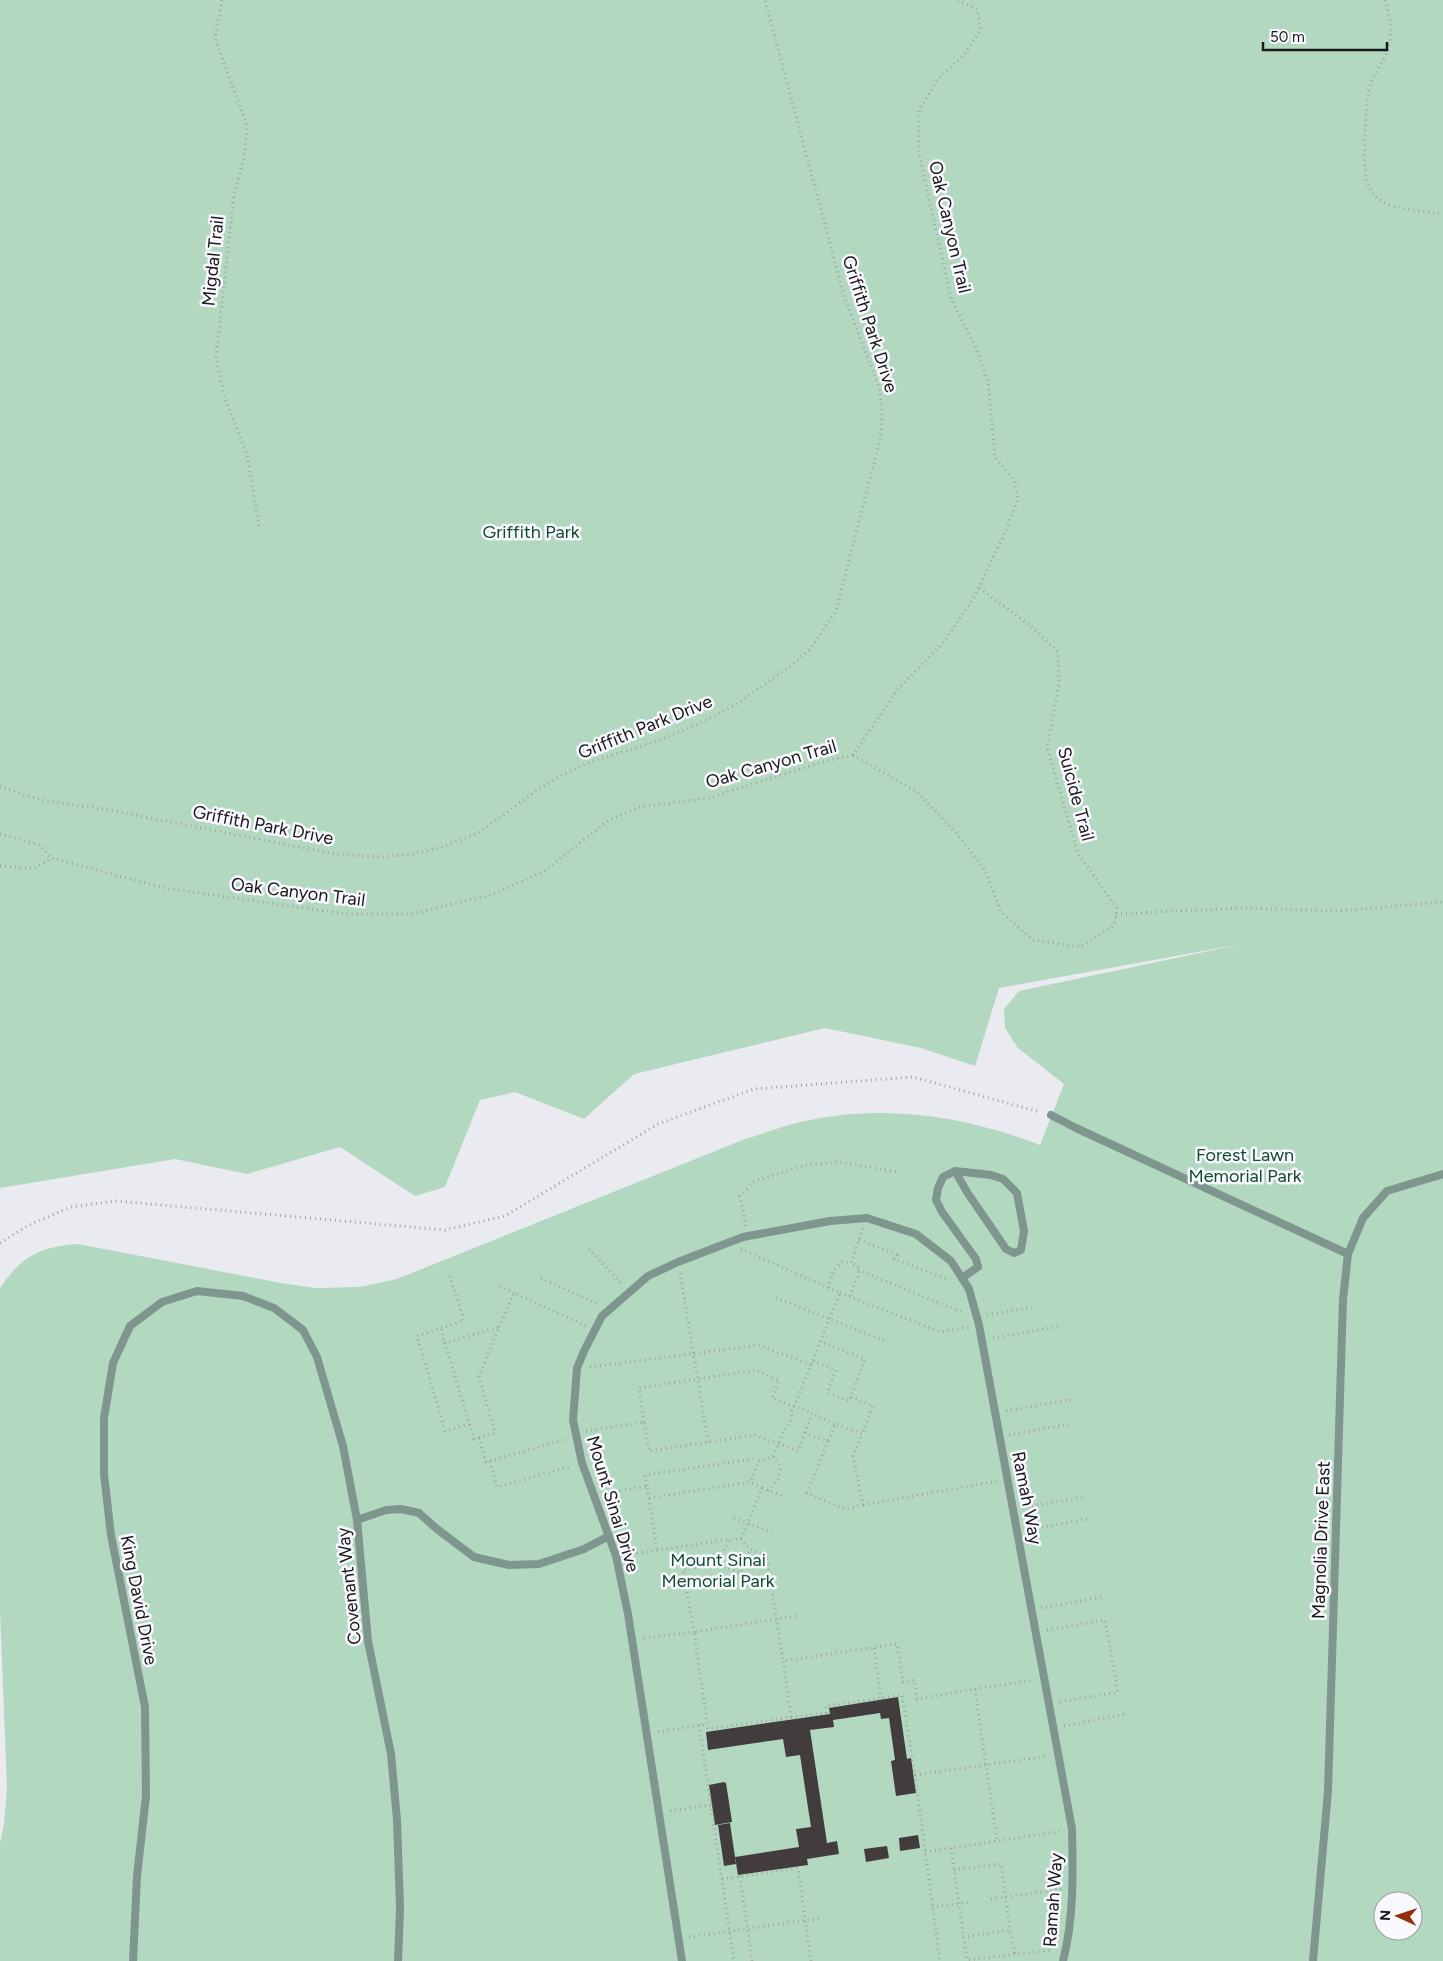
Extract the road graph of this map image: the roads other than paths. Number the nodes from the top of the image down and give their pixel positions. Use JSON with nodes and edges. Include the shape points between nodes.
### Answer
{"nodes":[{"id":1,"x":1052,"y":1115,"type":"road end"},
{"id":2,"x":955,"y":1171,"type":"junction"},
{"id":3,"x":1443,"y":1174,"type":"edge"},
{"id":4,"x":748,"y":1236,"type":"joint"},
{"id":5,"x":1348,"y":1254,"type":"junction"},
{"id":6,"x":962,"y":1278,"type":"junction"},
{"id":7,"x":197,"y":1291,"type":"joint"},
{"id":8,"x":357,"y":1520,"type":"junction"},
{"id":9,"x":609,"y":1536,"type":"junction"},
{"id":10,"x":133,"y":1961,"type":"edge"},
{"id":11,"x":398,"y":1961,"type":"edge"},
{"id":12,"x":682,"y":1961,"type":"edge"},
{"id":13,"x":1063,"y":1961,"type":"edge"},
{"id":14,"x":1313,"y":1961,"type":"edge"}],
"edges":[{"from":1,"to":5,"type":"lane"},
{"from":2,"to":2,"type":"lane","via":[[1003,1179],[1017,1193],[1024,1231],[1021,1250],[1014,1253],[1006,1249]]},
{"from":2,"to":6,"type":"lane","via":[[943,1177],[936,1200],[976,1259],[978,1268]]},
{"from":3,"to":5,"type":"lane","name":"Magnolia Drive East","via":[[1387,1191],[1363,1218]]},
{"from":4,"to":6,"type":"lane","name":"Ramah Way","via":[[830,1221],[867,1218],[916,1234],[951,1261]]},
{"from":4,"to":9,"type":"lane","name":"Mount Sinai Drive","via":[[648,1276],[602,1316],[577,1368],[573,1420],[582,1463]]},
{"from":5,"to":14,"type":"lane","name":"Magnolia Drive East","via":[[1343,1308],[1328,1791]]},
{"from":6,"to":13,"type":"lane","name":"Ramah Way","via":[[970,1289],[982,1340],[1072,1829],[1072,1888]]},
{"from":7,"to":8,"type":"lane","name":"Covenant Way","via":[[243,1296],[274,1308],[303,1330],[317,1357],[343,1446]]},
{"from":7,"to":10,"type":"lane","name":"King David Drive","via":[[162,1302],[130,1326],[113,1363],[104,1418],[104,1474],[110,1535],[145,1707],[146,1796],[137,1876]]},
{"from":8,"to":9,"type":"lane","via":[[386,1510],[419,1512],[474,1556],[509,1566],[539,1564],[584,1549]]},
{"from":8,"to":11,"type":"lane","name":"Covenant Way","via":[[368,1641],[391,1754],[398,1820]]},
{"from":9,"to":12,"type":"lane","name":"Mount Sinai Drive","via":[[616,1556],[632,1640]]}]}
